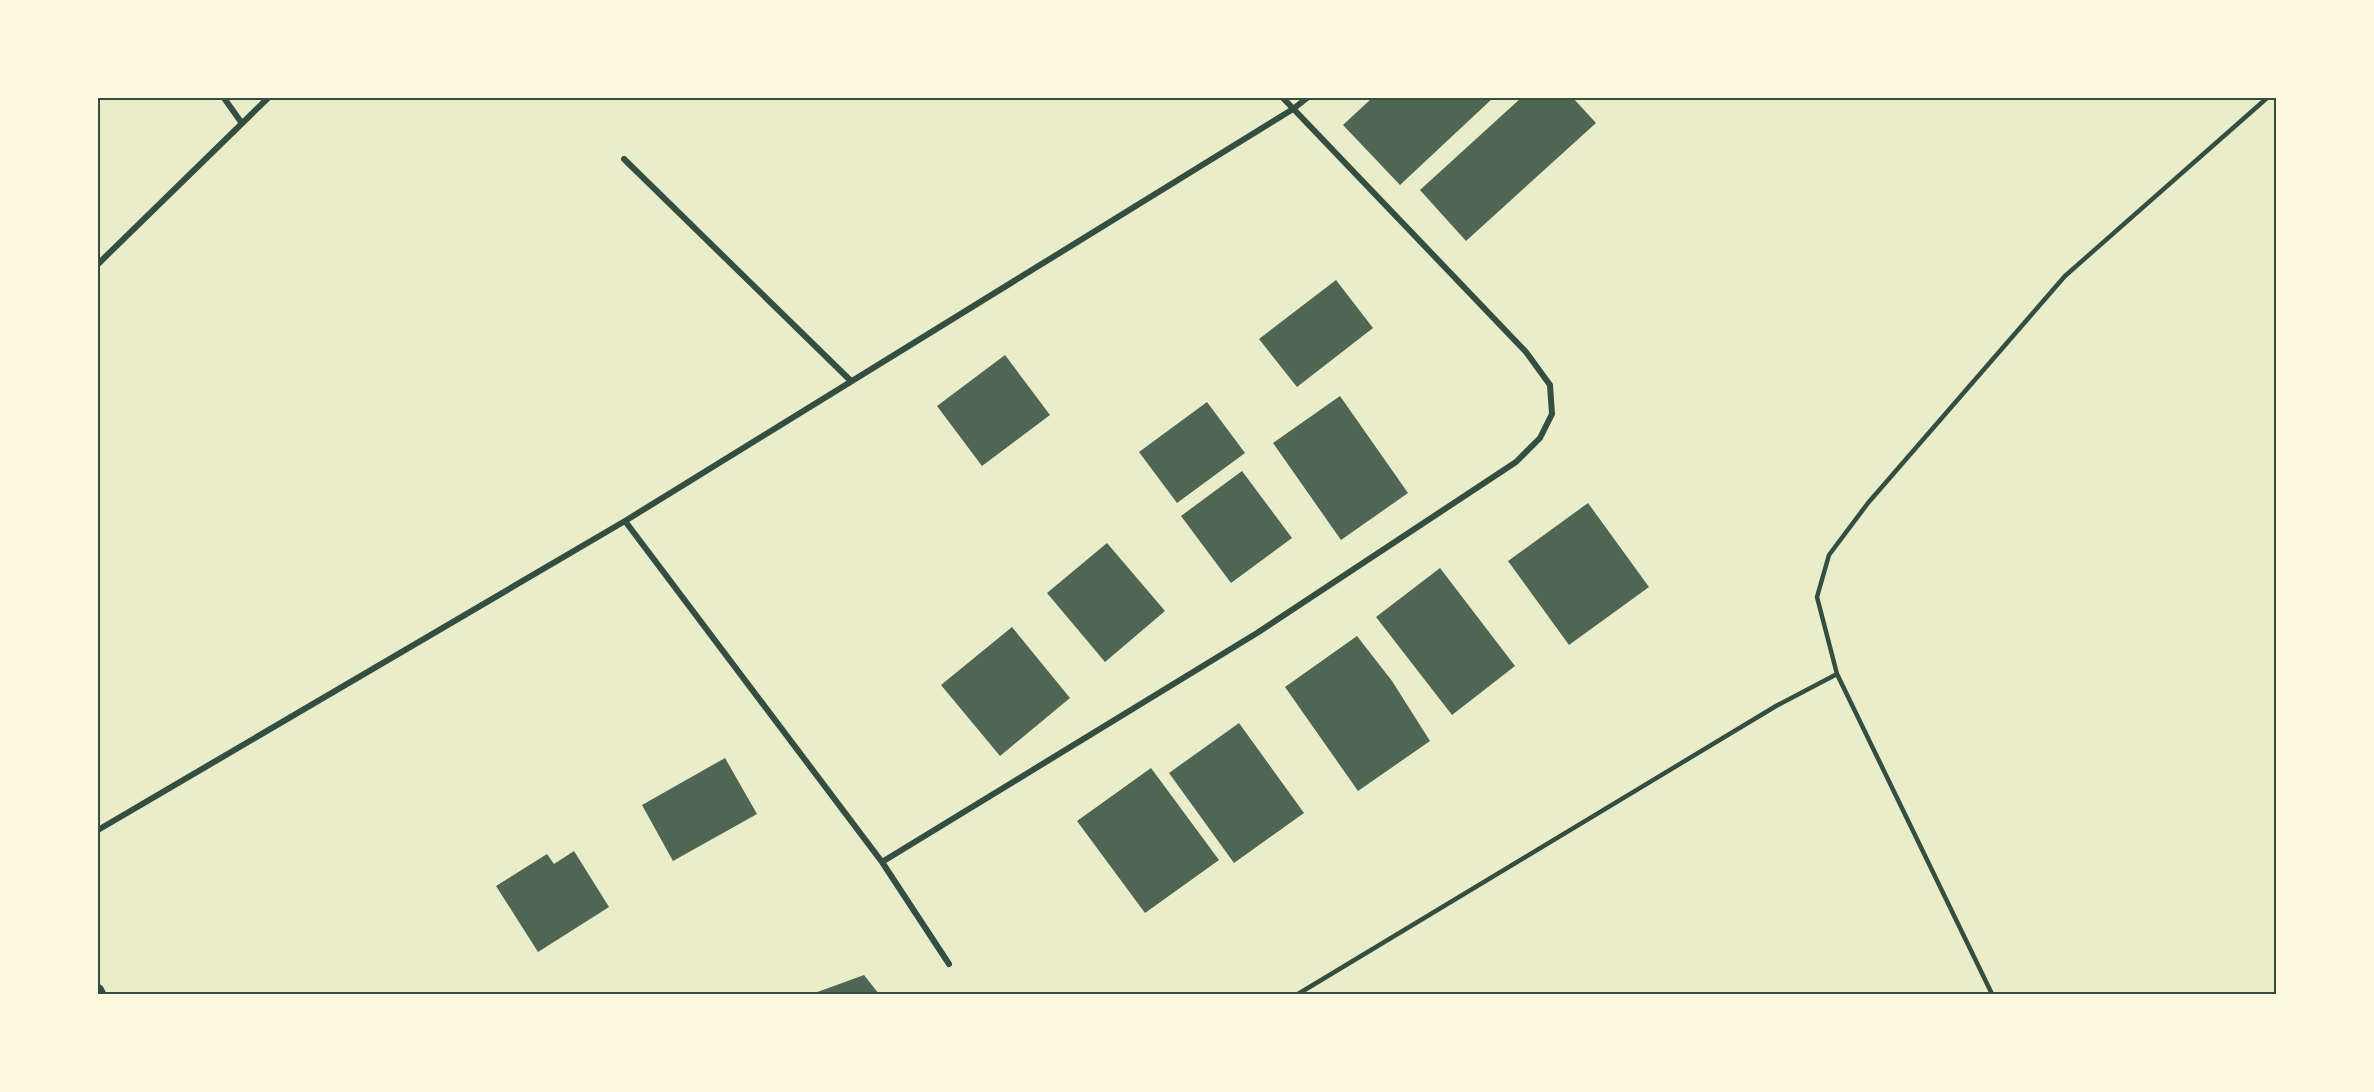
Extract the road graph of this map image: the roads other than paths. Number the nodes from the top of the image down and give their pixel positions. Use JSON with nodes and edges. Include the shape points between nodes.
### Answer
{"nodes":[{"id":1,"x":224,"y":98,"type":"edge"},
{"id":2,"x":268,"y":98,"type":"edge"},
{"id":3,"x":1283,"y":98,"type":"edge"},
{"id":4,"x":1307,"y":98,"type":"edge"},
{"id":5,"x":2267,"y":98,"type":"edge"},
{"id":6,"x":1293,"y":109,"type":"junction"},
{"id":7,"x":241,"y":122,"type":"junction"},
{"id":8,"x":624,"y":159,"type":"dead end"},
{"id":9,"x":98,"y":264,"type":"edge"},
{"id":10,"x":851,"y":381,"type":"junction"},
{"id":11,"x":624,"y":521,"type":"junction"},
{"id":12,"x":1837,"y":674,"type":"junction"},
{"id":13,"x":98,"y":830,"type":"edge"},
{"id":14,"x":882,"y":862,"type":"junction"},
{"id":15,"x":950,"y":964,"type":"dead end"},
{"id":16,"x":98,"y":990,"type":"edge"},
{"id":17,"x":100,"y":994,"type":"edge"},
{"id":18,"x":1298,"y":994,"type":"edge"},
{"id":19,"x":1992,"y":994,"type":"edge"}],
"edges":[{"from":1,"to":7,"type":"street"},
{"from":2,"to":7,"type":"street"},
{"from":3,"to":6,"type":"street"},
{"from":4,"to":6,"type":"street"},
{"from":5,"to":12,"type":"lane","via":[[2065,276],[1868,503],[1829,555],[1817,597]]},
{"from":6,"to":10,"type":"street"},
{"from":6,"to":14,"type":"street","via":[[1526,352],[1550,385],[1552,414],[1540,438],[1516,462],[1257,633]]},
{"from":7,"to":9,"type":"street"},
{"from":8,"to":10,"type":"street"},
{"from":10,"to":11,"type":"street"},
{"from":11,"to":13,"type":"street"},
{"from":11,"to":14,"type":"street"},
{"from":12,"to":18,"type":"lane","via":[[1776,706]]},
{"from":12,"to":19,"type":"lane"},
{"from":14,"to":15,"type":"street"},
{"from":16,"to":17,"type":"main road"}]}
